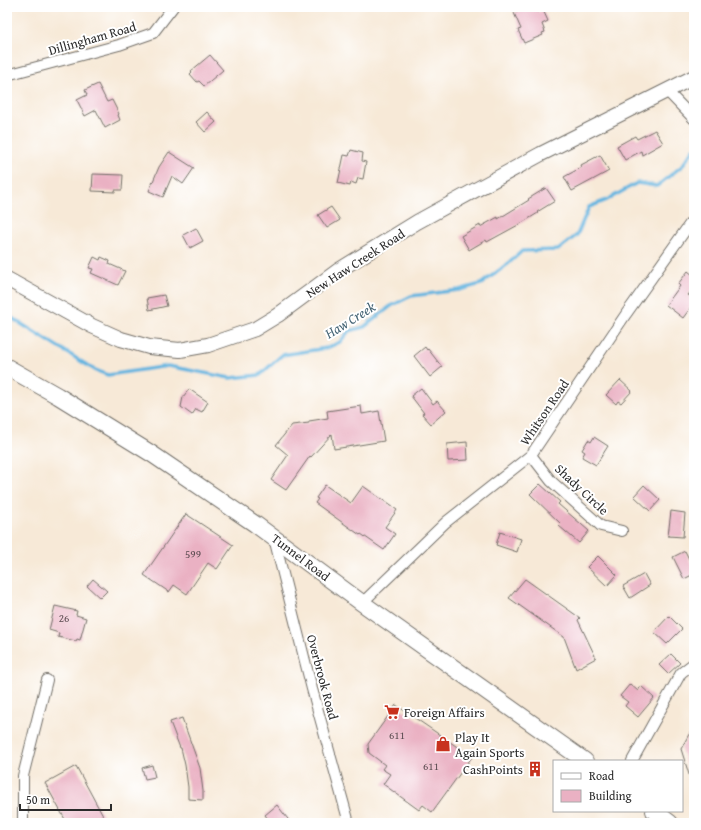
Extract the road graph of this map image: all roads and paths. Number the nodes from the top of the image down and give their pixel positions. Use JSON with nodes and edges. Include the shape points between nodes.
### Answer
{"nodes":[{"id":1,"x":173,"y":7,"type":"edge"},
{"id":2,"x":7,"y":75,"type":"edge"},
{"id":3,"x":694,"y":77,"type":"edge"},
{"id":4,"x":667,"y":91,"type":"junction"},
{"id":5,"x":694,"y":119,"type":"edge"},
{"id":6,"x":694,"y":218,"type":"edge"},
{"id":7,"x":7,"y":279,"type":"edge"},
{"id":8,"x":7,"y":367,"type":"edge"},
{"id":9,"x":531,"y":455,"type":"junction"},
{"id":10,"x":622,"y":531,"type":"dead end"},
{"id":11,"x":273,"y":536,"type":"junction"},
{"id":12,"x":362,"y":603,"type":"junction"},
{"id":13,"x":694,"y":663,"type":"edge"},
{"id":14,"x":47,"y":680,"type":"dead end"},
{"id":15,"x":584,"y":760,"type":"edge"},
{"id":16,"x":633,"y":760,"type":"edge"},
{"id":17,"x":655,"y":812,"type":"edge"},
{"id":18,"x":23,"y":823,"type":"edge"},
{"id":19,"x":349,"y":823,"type":"edge"},
{"id":20,"x":670,"y":823,"type":"edge"}],
"edges":[{"from":1,"to":2,"type":"street","name":"Dillingham Road","via":[[153,33],[119,45]]},
{"from":3,"to":4,"type":"street","name":"New Haw Creek Road"},
{"from":4,"to":5,"type":"street"},
{"from":4,"to":7,"type":"street","name":"New Haw Creek Road","via":[[548,150],[417,222],[339,270],[255,329],[208,345],[180,350],[148,347],[121,339],[92,326]]},
{"from":6,"to":9,"type":"street","name":"Whitson Road"},
{"from":8,"to":11,"type":"main road","name":"Tunnel Road","via":[[152,454]]},
{"from":9,"to":10,"type":"street","name":"Shady Circle","via":[[551,481],[601,526]]},
{"from":9,"to":12,"type":"street","name":"Whitson Road","via":[[446,522]]},
{"from":11,"to":12,"type":"main road","name":"Tunnel Road"},
{"from":11,"to":19,"type":"street","name":"Overbrook Road"},
{"from":12,"to":15,"type":"main road","name":"Tunnel Road"},
{"from":13,"to":16,"type":"street","via":[[681,673]]},
{"from":14,"to":18,"type":"street","via":[[22,776]]},
{"from":17,"to":20,"type":"main road"}]}
